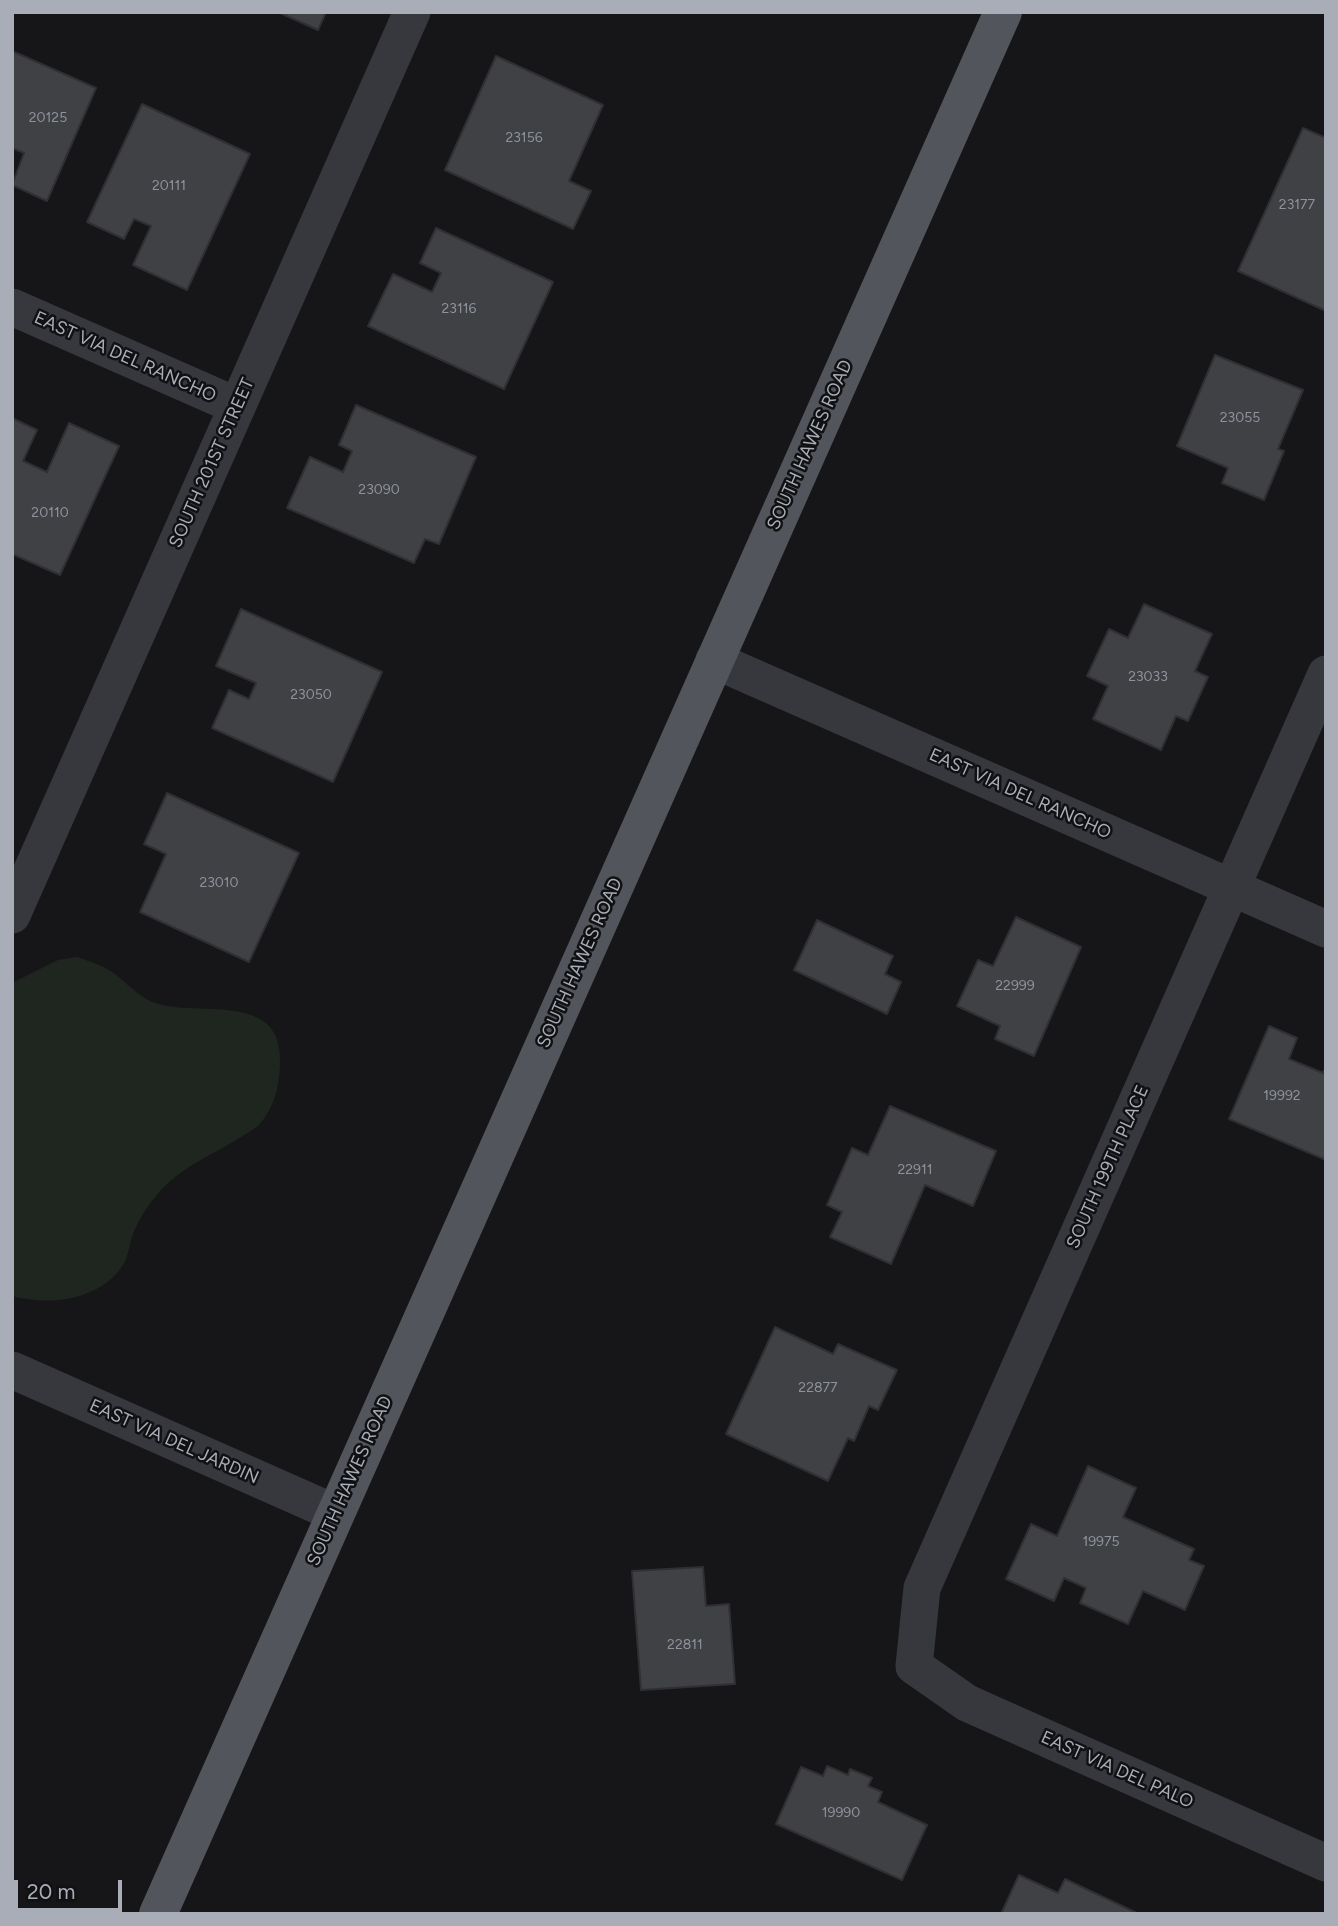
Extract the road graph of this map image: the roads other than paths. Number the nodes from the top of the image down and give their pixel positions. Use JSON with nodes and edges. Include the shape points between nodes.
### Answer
{"nodes":[{"id":1,"x":412,"y":12,"type":"edge"},
{"id":2,"x":1003,"y":12,"type":"edge"},
{"id":3,"x":12,"y":307,"type":"edge"},
{"id":4,"x":237,"y":406,"type":"junction"},
{"id":5,"x":714,"y":660,"type":"junction"},
{"id":6,"x":1326,"y":674,"type":"edge"},
{"id":7,"x":1231,"y":887,"type":"junction"},
{"id":8,"x":12,"y":915,"type":"edge"},
{"id":9,"x":1326,"y":929,"type":"edge"},
{"id":10,"x":12,"y":1370,"type":"edge"},
{"id":11,"x":335,"y":1513,"type":"junction"},
{"id":12,"x":914,"y":1666,"type":"joint"},
{"id":13,"x":1326,"y":1863,"type":"edge"},
{"id":14,"x":158,"y":1914,"type":"edge"}],
"edges":[{"from":1,"to":4,"type":"street","name":"SOUTH 201ST STREET"},
{"from":2,"to":5,"type":"main road","name":"SOUTH HAWES ROAD"},
{"from":3,"to":4,"type":"street","name":"EAST VIA DEL RANCHO"},
{"from":4,"to":8,"type":"street","name":"SOUTH 201ST STREET"},
{"from":5,"to":7,"type":"street","name":"EAST VIA DEL RANCHO"},
{"from":5,"to":11,"type":"main road","name":"SOUTH HAWES ROAD"},
{"from":6,"to":7,"type":"street","name":"SOUTH 199TH PLACE"},
{"from":7,"to":9,"type":"street","name":"EAST VIA DEL RANCHO"},
{"from":7,"to":12,"type":"street","name":"SOUTH 199TH PLACE","via":[[922,1588]]},
{"from":10,"to":11,"type":"street","name":"EAST VIA DEL JARDIN"},
{"from":11,"to":14,"type":"main road","name":"SOUTH HAWES ROAD"},
{"from":12,"to":13,"type":"street","name":"EAST VIA DEL PALO","via":[[967,1703]]}]}
